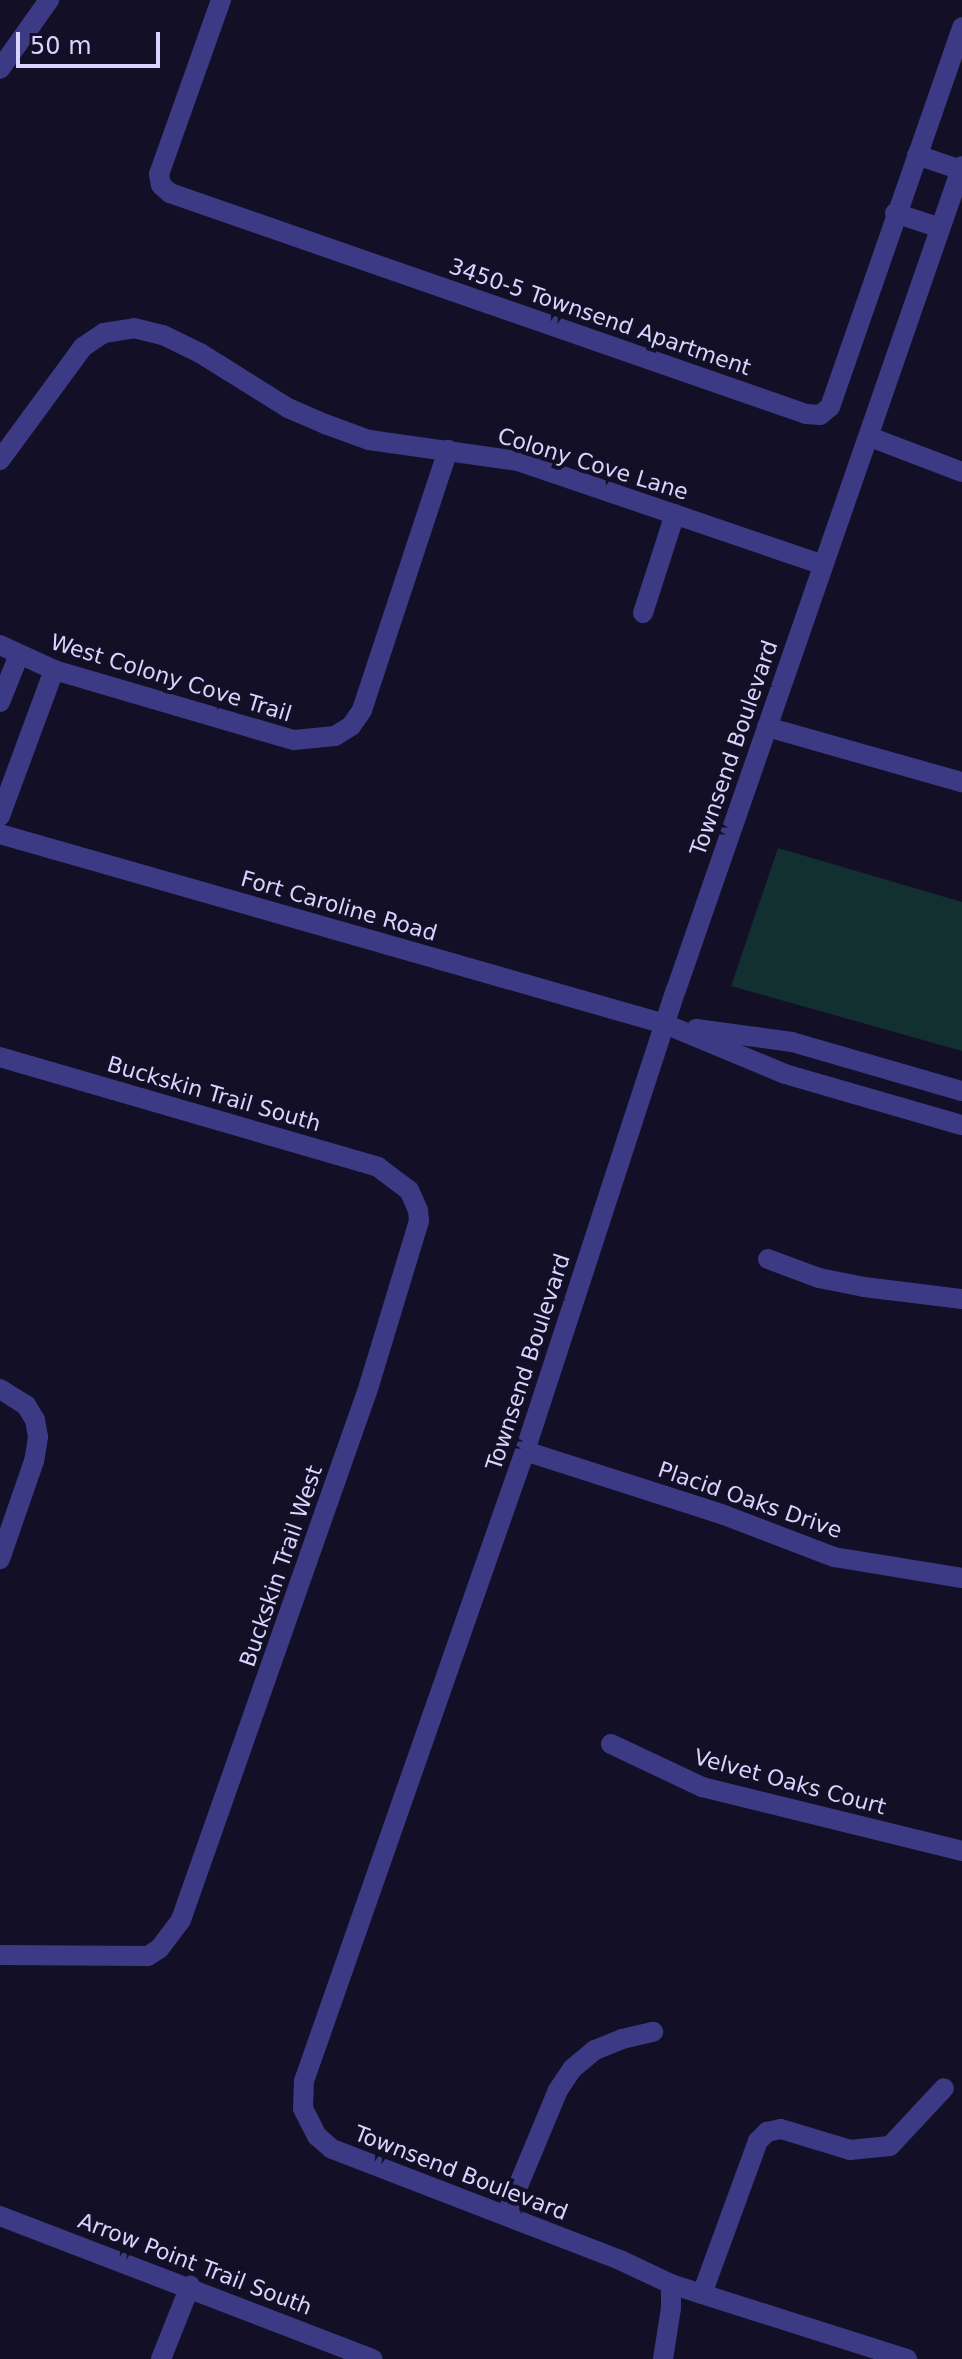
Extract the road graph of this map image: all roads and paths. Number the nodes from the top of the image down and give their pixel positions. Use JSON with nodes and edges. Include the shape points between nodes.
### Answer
{"nodes":[{"id":1,"x":49,"y":0,"type":"edge"},
{"id":2,"x":221,"y":0,"type":"edge"},
{"id":3,"x":962,"y":27,"type":"edge"},
{"id":4,"x":0,"y":69,"type":"edge"},
{"id":5,"x":917,"y":155,"type":"junction"},
{"id":6,"x":961,"y":168,"type":"edge"},
{"id":7,"x":895,"y":213,"type":"junction"},
{"id":8,"x":940,"y":228,"type":"junction"},
{"id":9,"x":870,"y":437,"type":"junction"},
{"id":10,"x":448,"y":450,"type":"junction"},
{"id":11,"x":0,"y":460,"type":"edge"},
{"id":12,"x":962,"y":472,"type":"edge"},
{"id":13,"x":675,"y":514,"type":"junction"},
{"id":14,"x":823,"y":565,"type":"junction"},
{"id":15,"x":643,"y":613,"type":"dead end"},
{"id":16,"x":0,"y":645,"type":"edge"},
{"id":17,"x":19,"y":655,"type":"junction"},
{"id":18,"x":54,"y":670,"type":"junction"},
{"id":19,"x":0,"y":702,"type":"edge"},
{"id":20,"x":767,"y":727,"type":"junction"},
{"id":21,"x":962,"y":782,"type":"edge"},
{"id":22,"x":0,"y":816,"type":"edge"},
{"id":23,"x":0,"y":834,"type":"edge"},
{"id":24,"x":665,"y":1024,"type":"junction"},
{"id":25,"x":0,"y":1057,"type":"edge"},
{"id":26,"x":962,"y":1091,"type":"edge"},
{"id":27,"x":962,"y":1125,"type":"edge"},
{"id":28,"x":409,"y":1190,"type":"joint"},
{"id":29,"x":768,"y":1259,"type":"dead end"},
{"id":30,"x":962,"y":1299,"type":"edge"},
{"id":31,"x":0,"y":1389,"type":"edge"},
{"id":32,"x":525,"y":1451,"type":"junction"},
{"id":33,"x":0,"y":1559,"type":"edge"},
{"id":34,"x":962,"y":1578,"type":"edge"},
{"id":35,"x":611,"y":1744,"type":"dead end"},
{"id":36,"x":962,"y":1851,"type":"edge"},
{"id":37,"x":0,"y":1955,"type":"edge"},
{"id":38,"x":653,"y":2032,"type":"dead end"},
{"id":39,"x":944,"y":2088,"type":"dead end"},
{"id":40,"x":506,"y":2215,"type":"junction"},
{"id":41,"x":0,"y":2216,"type":"edge"},
{"id":42,"x":671,"y":2284,"type":"junction"},
{"id":43,"x":190,"y":2286,"type":"junction"},
{"id":44,"x":702,"y":2294,"type":"junction"},
{"id":45,"x":161,"y":2359,"type":"edge"},
{"id":46,"x":372,"y":2359,"type":"edge"},
{"id":47,"x":663,"y":2359,"type":"edge"},
{"id":48,"x":907,"y":2359,"type":"edge"}],
"edges":[{"from":1,"to":4,"type":"street"},
{"from":2,"to":7,"type":"street","name":"3450-5 Townsend Apartment","via":[[159,174],[170,193],[806,414],[820,415],[830,407]]},
{"from":3,"to":5,"type":"street","name":"3450-5 Townsend Apartment"},
{"from":5,"to":6,"type":"street"},
{"from":5,"to":7,"type":"street","name":"3450-5 Townsend Apartment"},
{"from":6,"to":8,"type":"street","name":"Townsend Boulevard"},
{"from":7,"to":8,"type":"street"},
{"from":8,"to":9,"type":"street","name":"Townsend Boulevard"},
{"from":9,"to":12,"type":"street"},
{"from":9,"to":14,"type":"street","name":"Townsend Boulevard"},
{"from":10,"to":11,"type":"street","name":"Colony Cove Lane","via":[[369,440],[325,424],[288,408],[200,353],[134,328],[104,333],[83,347]]},
{"from":10,"to":13,"type":"street","name":"Colony Cove Lane","via":[[518,461]]},
{"from":10,"to":18,"type":"street","name":"West Colony Cove Trail","via":[[362,710],[335,736],[294,740]]},
{"from":13,"to":14,"type":"street","name":"Colony Cove Lane"},
{"from":13,"to":15,"type":"street"},
{"from":14,"to":20,"type":"street","name":"Townsend Boulevard"},
{"from":16,"to":17,"type":"street"},
{"from":17,"to":18,"type":"street","name":"West Colony Cove Trail"},
{"from":17,"to":19,"type":"street"},
{"from":18,"to":22,"type":"street"},
{"from":20,"to":21,"type":"street"},
{"from":20,"to":24,"type":"street","name":"Townsend Boulevard"},
{"from":23,"to":24,"type":"street","name":"Fort Caroline Road"},
{"from":24,"to":26,"type":"street","name":"Fort Caroline Road","via":[[792,1042]]},
{"from":24,"to":27,"type":"street","name":"Fort Caroline Road","via":[[785,1074]]},
{"from":24,"to":32,"type":"street","name":"Townsend Boulevard"},
{"from":25,"to":28,"type":"street","name":"Buckskin Trail South","via":[[378,1167]]},
{"from":28,"to":37,"type":"street","name":"Buckskin Trail West","via":[[419,1221],[369,1386],[181,1920],[148,1956]]},
{"from":29,"to":30,"type":"street","via":[[819,1278]]},
{"from":31,"to":33,"type":"street","via":[[26,1405],[38,1437]]},
{"from":32,"to":34,"type":"street","name":"Placid Oaks Drive","via":[[724,1515],[834,1557]]},
{"from":32,"to":40,"type":"street","name":"Townsend Boulevard","via":[[304,2081],[303,2108],[317,2136],[332,2149]]},
{"from":35,"to":36,"type":"street","name":"Velvet Oaks Court","via":[[702,1787]]},
{"from":38,"to":40,"type":"street","via":[[595,2050],[572,2069],[558,2090]]},
{"from":39,"to":44,"type":"street","via":[[890,2146],[850,2150],[781,2129],[767,2132],[758,2141]]},
{"from":40,"to":42,"type":"street","name":"Townsend Boulevard"},
{"from":41,"to":43,"type":"street","name":"Arrow Point Trail South"},
{"from":42,"to":44,"type":"street","name":"Townsend Boulevard"},
{"from":42,"to":47,"type":"street"},
{"from":43,"to":45,"type":"street"},
{"from":43,"to":46,"type":"street","name":"Arrow Point Trail South"},
{"from":44,"to":48,"type":"street","name":"Townsend Boulevard"}]}
